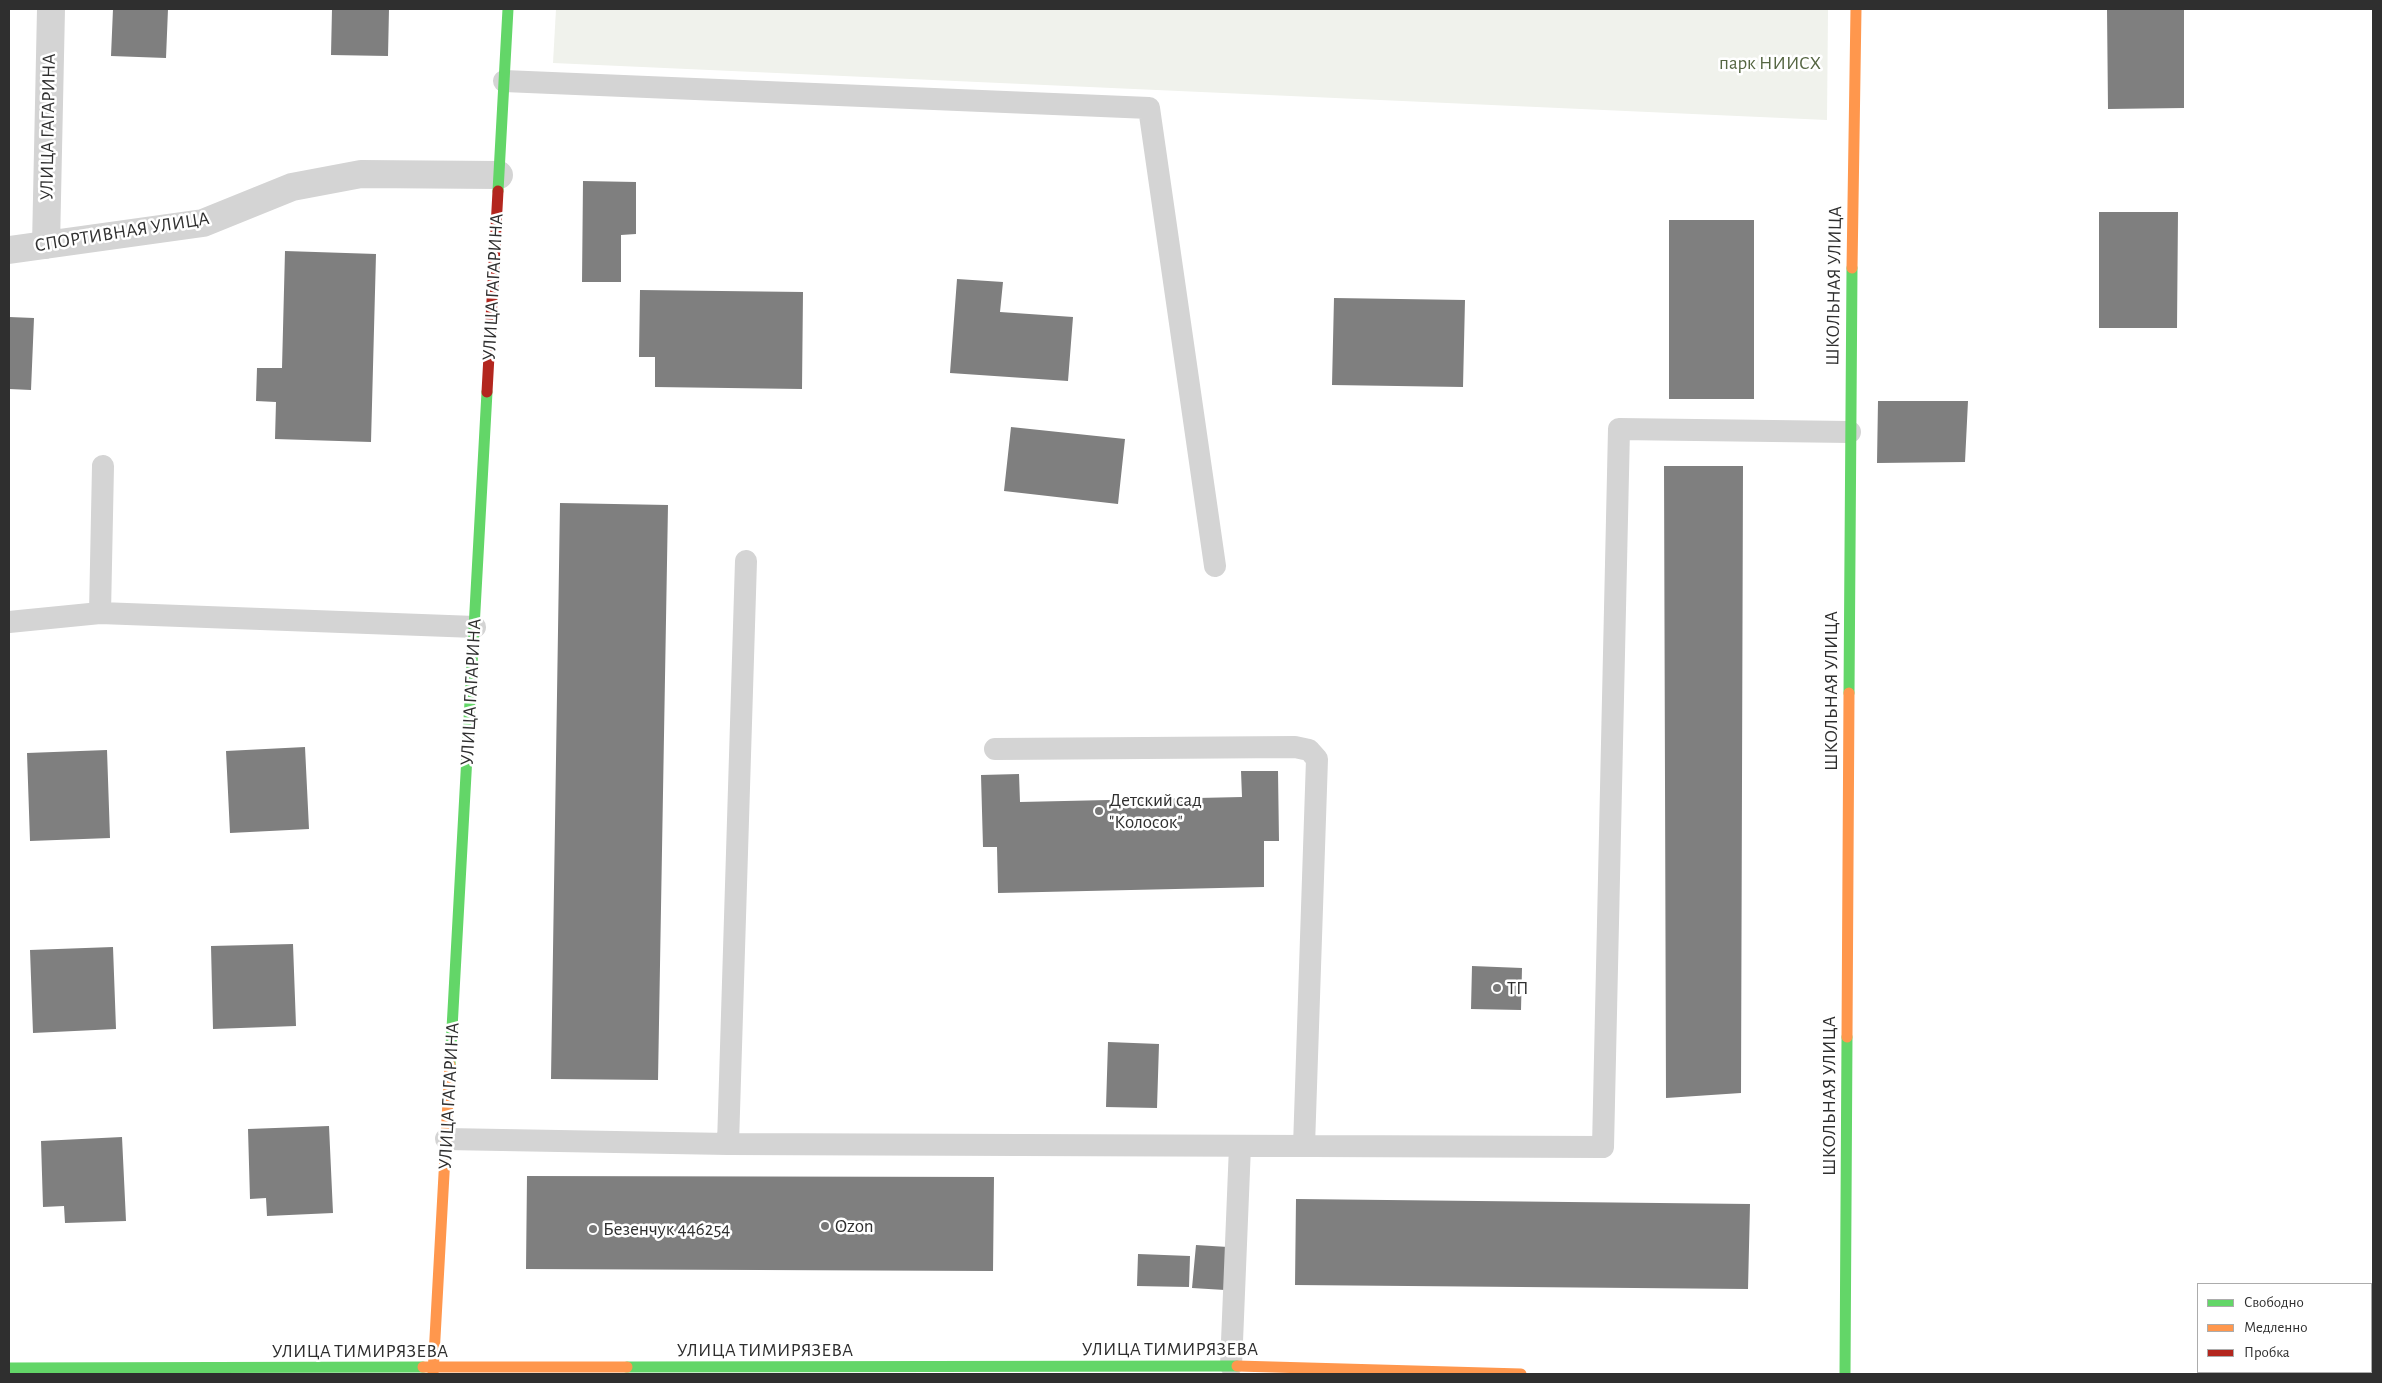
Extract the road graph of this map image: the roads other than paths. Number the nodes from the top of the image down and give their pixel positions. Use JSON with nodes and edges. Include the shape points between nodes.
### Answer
{"nodes":[{"id":1,"x":51,"y":9,"type":"edge"},
{"id":2,"x":508,"y":9,"type":"edge"},
{"id":3,"x":1856,"y":9,"type":"edge"},
{"id":4,"x":504,"y":81,"type":"junction"},
{"id":5,"x":499,"y":175,"type":"junction"},
{"id":6,"x":46,"y":245,"type":"junction"},
{"id":7,"x":9,"y":250,"type":"edge"},
{"id":8,"x":1850,"y":432,"type":"junction"},
{"id":9,"x":103,"y":466,"type":"dead end"},
{"id":10,"x":746,"y":561,"type":"dead end"},
{"id":11,"x":1215,"y":566,"type":"dead end"},
{"id":12,"x":100,"y":613,"type":"junction"},
{"id":13,"x":9,"y":622,"type":"edge"},
{"id":14,"x":475,"y":627,"type":"junction"},
{"id":15,"x":995,"y":749,"type":"dead end"},
{"id":16,"x":446,"y":1139,"type":"junction"},
{"id":17,"x":728,"y":1144,"type":"junction"},
{"id":18,"x":1240,"y":1146,"type":"junction"},
{"id":19,"x":1304,"y":1146,"type":"junction"},
{"id":20,"x":1231,"y":1366,"type":"junction"},
{"id":21,"x":9,"y":1368,"type":"edge"},
{"id":22,"x":433,"y":1371,"type":"edge"},
{"id":23,"x":1516,"y":1374,"type":"edge"},
{"id":24,"x":1521,"y":1374,"type":"edge"},
{"id":25,"x":1845,"y":1374,"type":"edge"}],
"edges":[{"from":1,"to":6,"type":"street","name":"УЛИЦА ГАГАРИНА"},
{"from":2,"to":4,"type":"street","name":"УЛИЦА ГАГАРИНА"},
{"from":3,"to":8,"type":"street","name":"ШКОЛЬНАЯ УЛИЦА"},
{"from":4,"to":5,"type":"street","name":"УЛИЦА ГАГАРИНА"},
{"from":4,"to":11,"type":"lane","via":[[1148,108]]},
{"from":5,"to":6,"type":"street","name":"СПОРТИВНАЯ УЛИЦА","via":[[361,174],[292,187],[203,223]]},
{"from":5,"to":14,"type":"street","name":"УЛИЦА ГАГАРИНА"},
{"from":6,"to":7,"type":"street","name":"СПОРТИВНАЯ УЛИЦА"},
{"from":8,"to":19,"type":"lane","via":[[1619,429],[1603,1147]]},
{"from":8,"to":25,"type":"street","name":"ШКОЛЬНАЯ УЛИЦА"},
{"from":9,"to":12,"type":"lane"},
{"from":10,"to":17,"type":"lane"},
{"from":12,"to":13,"type":"lane"},
{"from":12,"to":14,"type":"lane"},
{"from":14,"to":16,"type":"street","name":"УЛИЦА ГАГАРИНА"},
{"from":15,"to":19,"type":"lane","via":[[1296,747],[1309,750],[1317,759]]},
{"from":16,"to":17,"type":"lane"},
{"from":16,"to":22,"type":"street","name":"УЛИЦА ГАГАРИНА"},
{"from":17,"to":18,"type":"lane"},
{"from":18,"to":19,"type":"lane"},
{"from":18,"to":20,"type":"lane"},
{"from":20,"to":22,"type":"street","name":"УЛИЦА ТИМИРЯЗЕВА"},
{"from":20,"to":23,"type":"street","name":"УЛИЦА ТИМИРЯЗЕВА"},
{"from":21,"to":22,"type":"street","name":"УЛИЦА ТИМИРЯЗЕВА"},
{"from":23,"to":24,"type":"street","name":"УЛИЦА ТИМИРЯЗЕВА"}]}
